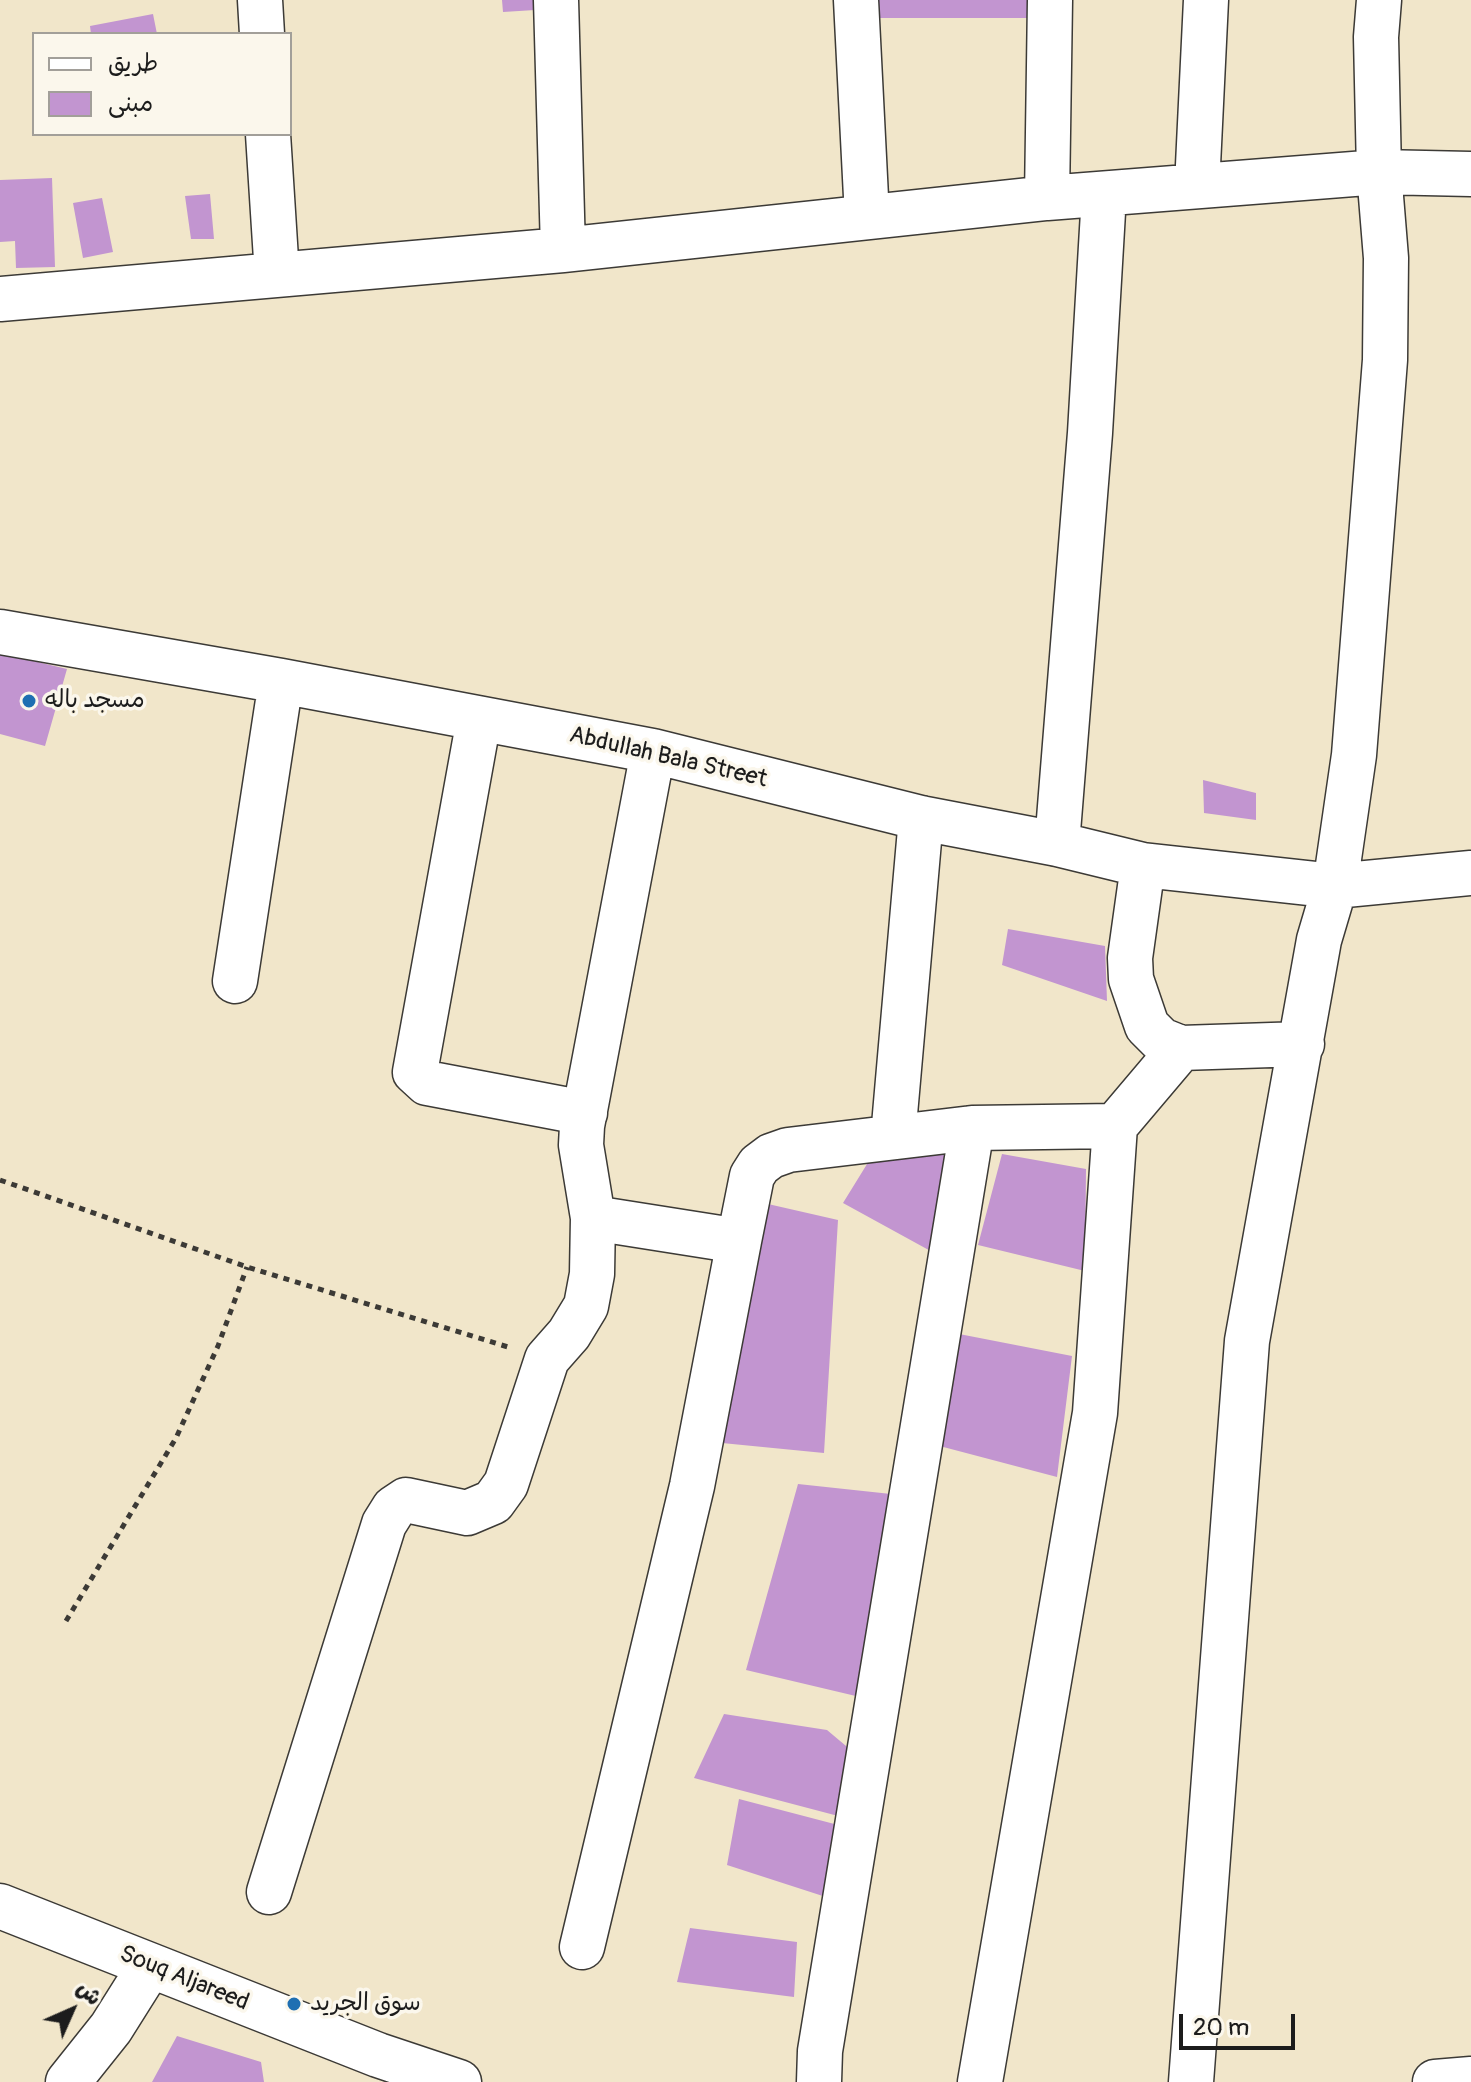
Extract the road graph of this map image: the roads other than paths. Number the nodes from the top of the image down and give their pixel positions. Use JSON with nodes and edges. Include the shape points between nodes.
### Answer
{"nodes":[{"id":1,"x":260,"y":0,"type":"edge"},
{"id":2,"x":556,"y":0,"type":"edge"},
{"id":3,"x":856,"y":0,"type":"edge"},
{"id":4,"x":1050,"y":0,"type":"edge"},
{"id":5,"x":1206,"y":0,"type":"edge"},
{"id":6,"x":1379,"y":0,"type":"edge"},
{"id":7,"x":262,"y":32,"type":"edge"},
{"id":8,"x":268,"y":136,"type":"edge"},
{"id":9,"x":1379,"y":172,"type":"junction"},
{"id":10,"x":1471,"y":174,"type":"edge"},
{"id":11,"x":1197,"y":186,"type":"junction"},
{"id":12,"x":1104,"y":195,"type":"junction"},
{"id":13,"x":1047,"y":198,"type":"junction"},
{"id":14,"x":867,"y":217,"type":"junction"},
{"id":15,"x":563,"y":250,"type":"junction"},
{"id":16,"x":277,"y":275,"type":"junction"},
{"id":17,"x":0,"y":299,"type":"edge"},
{"id":18,"x":0,"y":632,"type":"edge"},
{"id":19,"x":281,"y":681,"type":"junction"},
{"id":20,"x":479,"y":719,"type":"junction"},
{"id":21,"x":653,"y":751,"type":"junction"},
{"id":22,"x":921,"y":818,"type":"junction"},
{"id":23,"x":1057,"y":844,"type":"junction"},
{"id":24,"x":1143,"y":865,"type":"junction"},
{"id":25,"x":1471,"y":873,"type":"edge"},
{"id":26,"x":1335,"y":886,"type":"junction"},
{"id":27,"x":235,"y":981,"type":"dead end"},
{"id":28,"x":1302,"y":1044,"type":"junction"},
{"id":29,"x":1181,"y":1048,"type":"junction"},
{"id":30,"x":585,"y":1113,"type":"junction"},
{"id":31,"x":1115,"y":1126,"type":"junction"},
{"id":32,"x":972,"y":1128,"type":"junction"},
{"id":33,"x":893,"y":1137,"type":"junction"},
{"id":34,"x":593,"y":1218,"type":"junction"},
{"id":35,"x":739,"y":1241,"type":"junction"},
{"id":36,"x":269,"y":1892,"type":"dead end"},
{"id":37,"x":0,"y":1906,"type":"edge"},
{"id":38,"x":582,"y":1947,"type":"dead end"},
{"id":39,"x":150,"y":1966,"type":"junction"},
{"id":40,"x":1471,"y":2079,"type":"edge"},
{"id":41,"x":68,"y":2082,"type":"edge"},
{"id":42,"x":459,"y":2082,"type":"edge"},
{"id":43,"x":819,"y":2082,"type":"edge"},
{"id":44,"x":980,"y":2082,"type":"edge"},
{"id":45,"x":1191,"y":2082,"type":"edge"},
{"id":46,"x":1435,"y":2082,"type":"edge"}],
"edges":[{"from":1,"to":7,"type":"street"},
{"from":2,"to":15,"type":"street"},
{"from":3,"to":14,"type":"street"},
{"from":4,"to":13,"type":"street"},
{"from":5,"to":11,"type":"street"},
{"from":6,"to":9,"type":"street"},
{"from":8,"to":16,"type":"street"},
{"from":9,"to":10,"type":"street"},
{"from":9,"to":11,"type":"street"},
{"from":9,"to":26,"type":"street","via":[[1386,258],[1385,360],[1354,755]]},
{"from":11,"to":12,"type":"street"},
{"from":12,"to":13,"type":"street"},
{"from":12,"to":23,"type":"street"},
{"from":13,"to":14,"type":"street"},
{"from":14,"to":15,"type":"street"},
{"from":15,"to":16,"type":"street"},
{"from":16,"to":17,"type":"street"},
{"from":18,"to":19,"type":"street","name":"Abdullah Bala Street"},
{"from":19,"to":20,"type":"street","name":"Abdullah Bala Street"},
{"from":19,"to":27,"type":"street"},
{"from":20,"to":21,"type":"street","name":"Abdullah Bala Street"},
{"from":20,"to":30,"type":"street","via":[[415,1072],[427,1083]]},
{"from":21,"to":22,"type":"street","name":"Abdullah Bala Street"},
{"from":21,"to":30,"type":"street"},
{"from":22,"to":23,"type":"street","name":"Abdullah Bala Street"},
{"from":22,"to":33,"type":"street"},
{"from":23,"to":24,"type":"street","name":"Abdullah Bala Street"},
{"from":24,"to":26,"type":"street","name":"Abdullah Bala Street"},
{"from":24,"to":29,"type":"street","via":[[1131,979],[1147,1026],[1161,1040]]},
{"from":25,"to":26,"type":"street","name":"Abdullah Bala Street"},
{"from":26,"to":28,"type":"street","via":[[1319,940]]},
{"from":28,"to":29,"type":"street"},
{"from":28,"to":45,"type":"street","via":[[1247,1341]]},
{"from":29,"to":31,"type":"street"},
{"from":30,"to":34,"type":"street","via":[[581,1145]]},
{"from":31,"to":32,"type":"street"},
{"from":31,"to":44,"type":"street","via":[[1095,1413]]},
{"from":32,"to":33,"type":"street"},
{"from":32,"to":43,"type":"street"},
{"from":33,"to":35,"type":"street","via":[[771,1156],[752,1176]]},
{"from":34,"to":35,"type":"street"},
{"from":34,"to":36,"type":"street","via":[[586,1306],[547,1359],[506,1484],[493,1502],[467,1513],[406,1500],[384,1524]]},
{"from":35,"to":38,"type":"street","via":[[692,1486]]},
{"from":37,"to":39,"type":"street","name":"Souq Aljareed"},
{"from":39,"to":41,"type":"street"},
{"from":39,"to":42,"type":"street","name":"Souq Aljareed"},
{"from":40,"to":46,"type":"street"}]}
